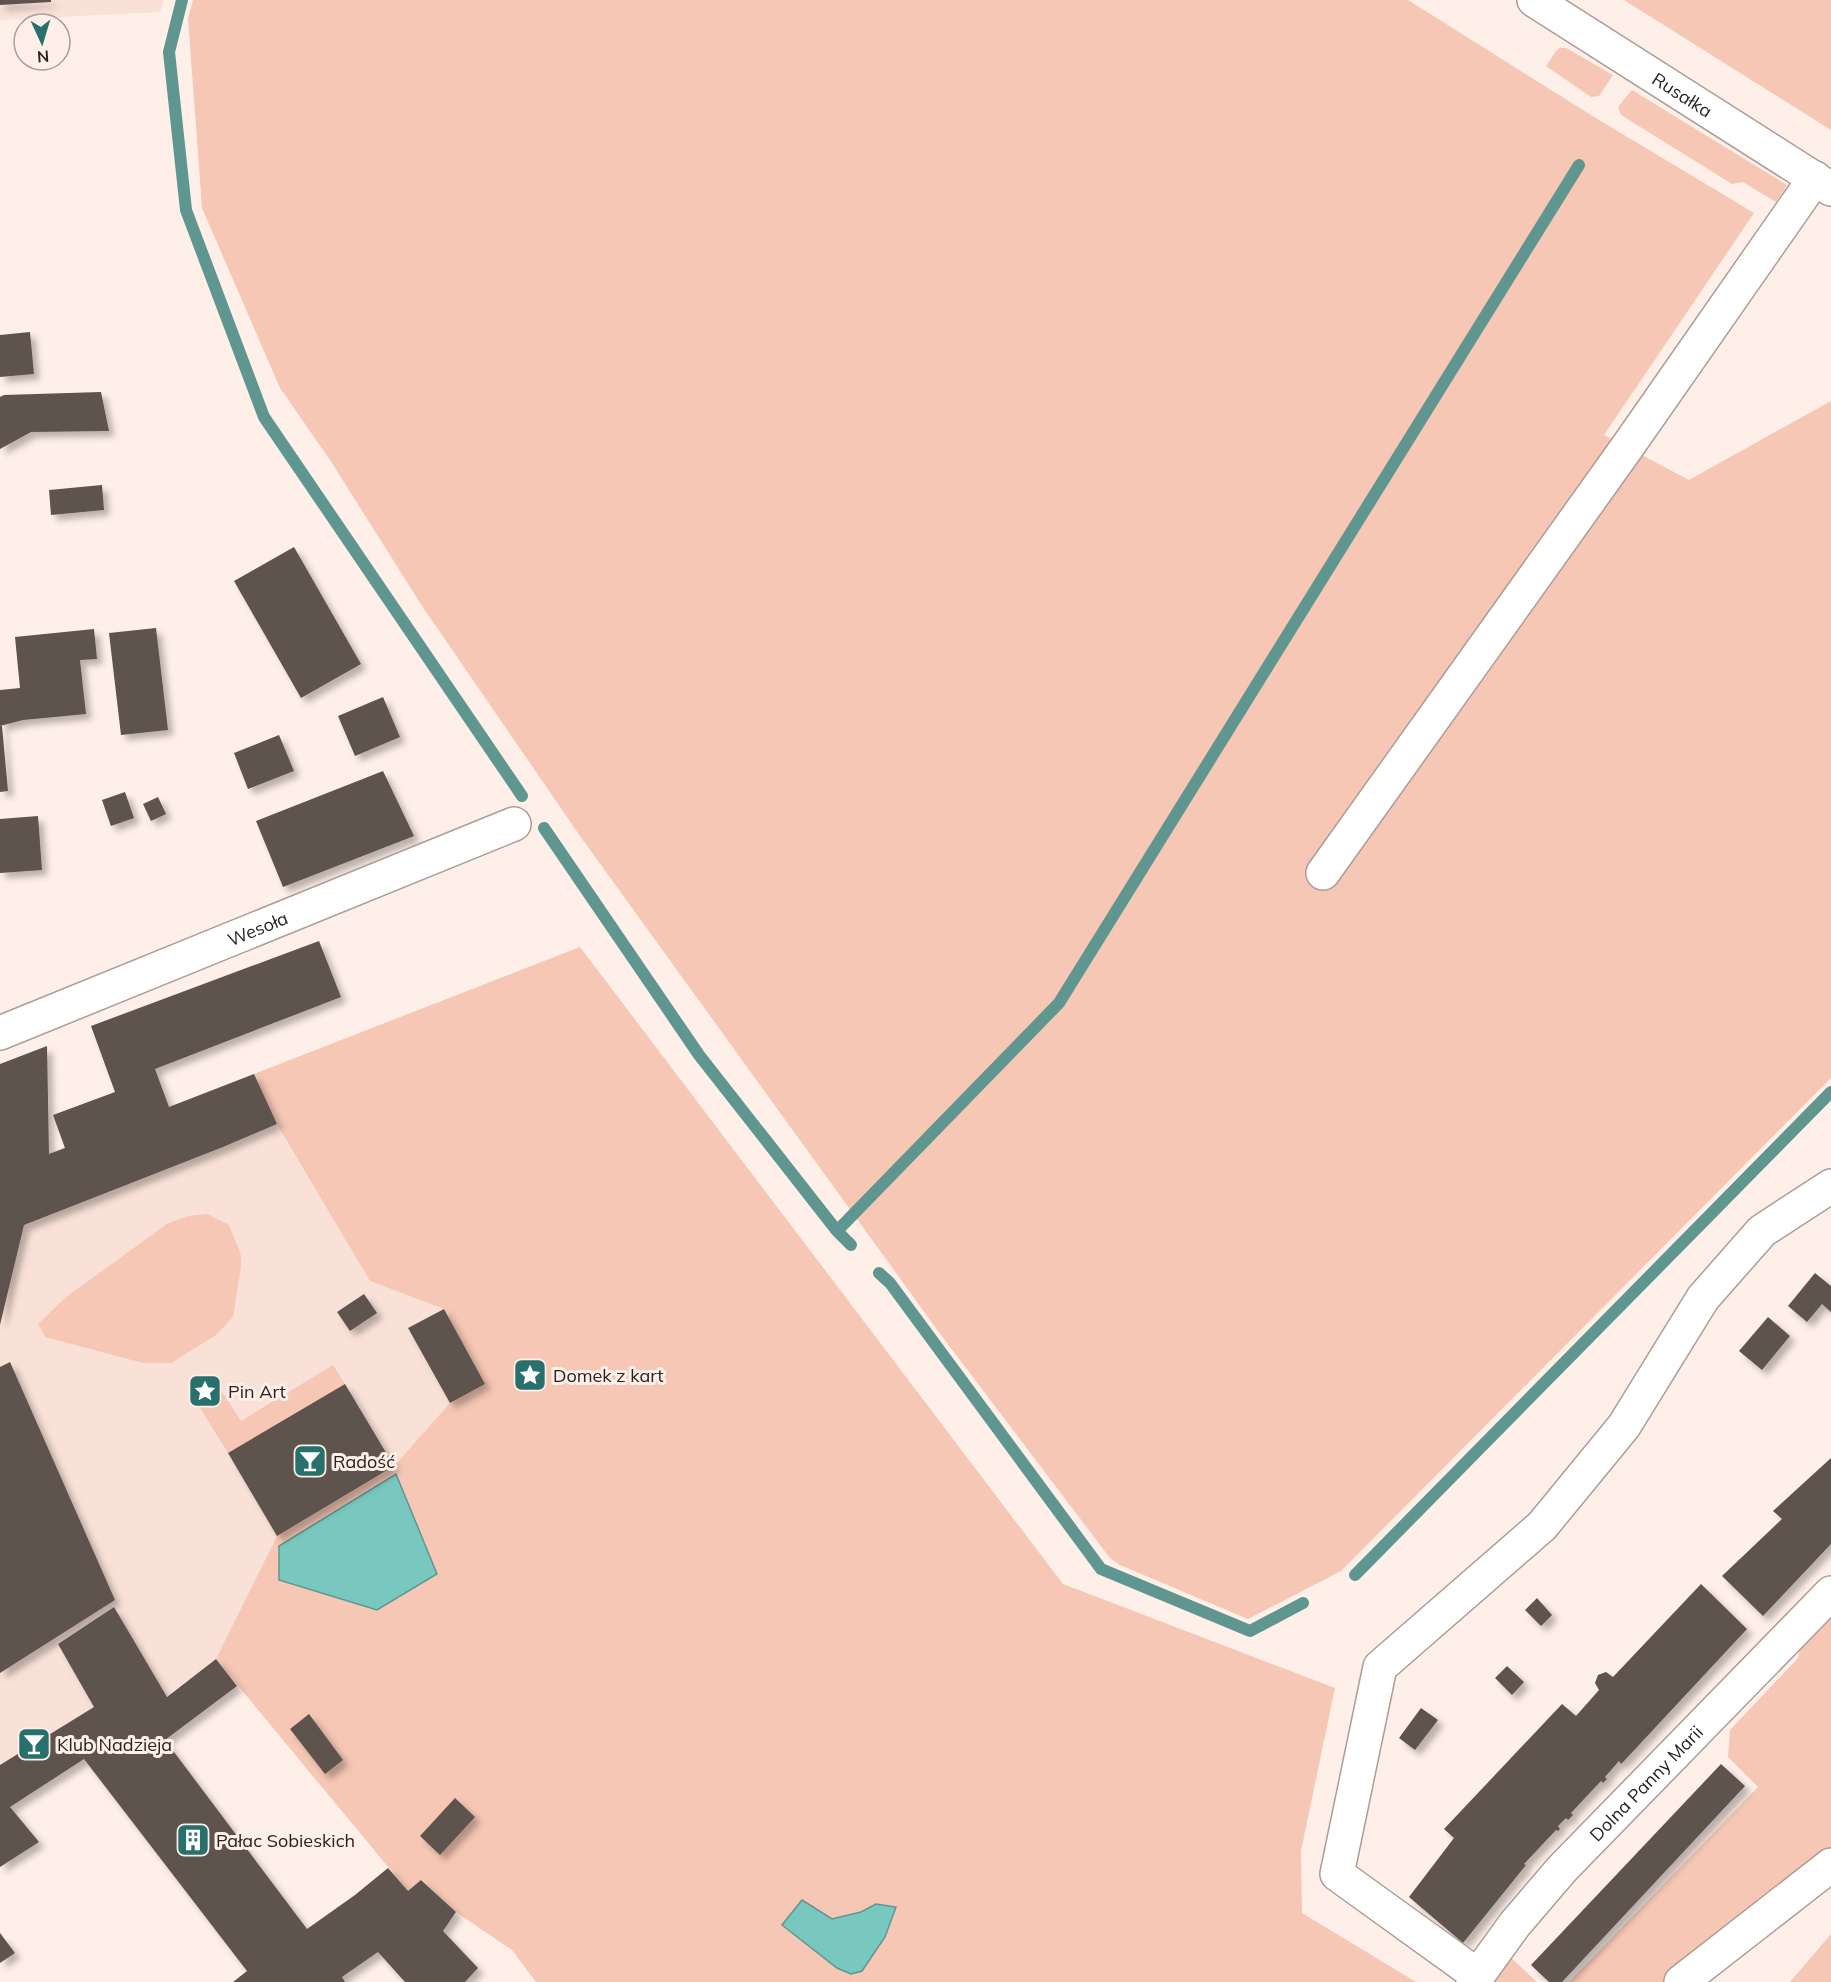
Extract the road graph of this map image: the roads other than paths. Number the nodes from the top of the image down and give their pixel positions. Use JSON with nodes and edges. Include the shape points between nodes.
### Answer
{"nodes":[{"id":1,"x":1534,"y":0,"type":"edge"},
{"id":2,"x":1823,"y":183,"type":"edge"},
{"id":3,"x":514,"y":824,"type":"dead end"},
{"id":4,"x":1323,"y":873,"type":"dead end"},
{"id":5,"x":0,"y":1033,"type":"edge"},
{"id":6,"x":1831,"y":1186,"type":"edge"},
{"id":7,"x":1831,"y":1593,"type":"edge"},
{"id":8,"x":1831,"y":1865,"type":"edge"},
{"id":9,"x":1475,"y":1978,"type":"edge"},
{"id":10,"x":1681,"y":1982,"type":"edge"}],
"edges":[{"from":1,"to":2,"type":"street","name":"Rusałka"},
{"from":2,"to":4,"type":"street","via":[[1628,446]]},
{"from":3,"to":5,"type":"street","name":"Wesoła"},
{"from":6,"to":9,"type":"street","via":[[1762,1231],[1703,1298],[1624,1426],[1542,1526],[1380,1667],[1337,1874]]},
{"from":7,"to":9,"type":"street","name":"Dolna Panny Marii","via":[[1562,1869],[1515,1923]]},
{"from":8,"to":10,"type":"street"}]}
